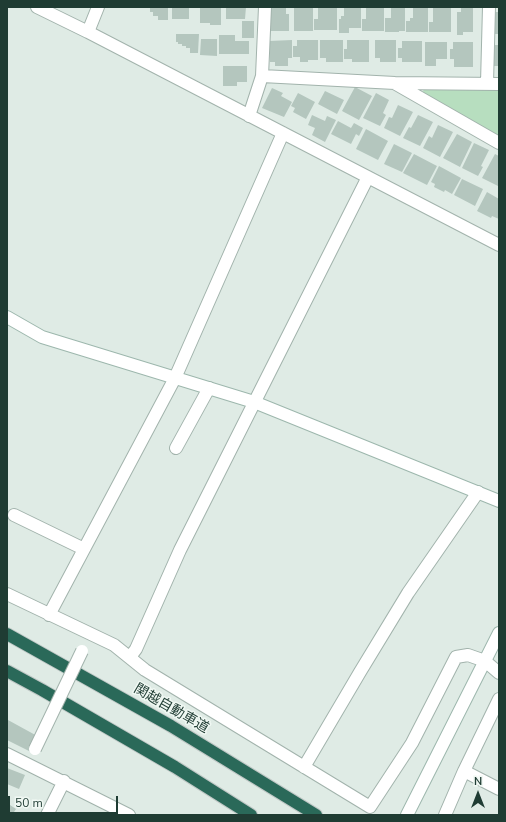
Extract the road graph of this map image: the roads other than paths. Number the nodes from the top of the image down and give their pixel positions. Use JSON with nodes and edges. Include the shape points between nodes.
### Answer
{"nodes":[{"id":1,"x":37,"y":7,"type":"edge"},
{"id":2,"x":98,"y":7,"type":"edge"},
{"id":3,"x":265,"y":7,"type":"edge"},
{"id":4,"x":489,"y":7,"type":"edge"},
{"id":5,"x":88,"y":32,"type":"junction"},
{"id":6,"x":262,"y":76,"type":"junction"},
{"id":7,"x":395,"y":83,"type":"junction"},
{"id":8,"x":493,"y":83,"type":"edge"},
{"id":9,"x":249,"y":116,"type":"junction"},
{"id":10,"x":283,"y":133,"type":"junction"},
{"id":11,"x":499,"y":142,"type":"edge"},
{"id":12,"x":368,"y":177,"type":"junction"},
{"id":13,"x":499,"y":245,"type":"edge"},
{"id":14,"x":7,"y":317,"type":"edge"},
{"id":15,"x":175,"y":378,"type":"junction"},
{"id":16,"x":209,"y":388,"type":"junction"},
{"id":17,"x":254,"y":402,"type":"junction"},
{"id":18,"x":176,"y":448,"type":"dead end"},
{"id":19,"x":478,"y":492,"type":"junction"},
{"id":20,"x":499,"y":500,"type":"edge"},
{"id":21,"x":14,"y":514,"type":"dead end"},
{"id":22,"x":84,"y":549,"type":"junction"},
{"id":23,"x":7,"y":594,"type":"edge"},
{"id":24,"x":49,"y":616,"type":"junction"},
{"id":25,"x":499,"y":633,"type":"edge"},
{"id":26,"x":7,"y":634,"type":"edge"},
{"id":27,"x":90,"y":634,"type":"junction"},
{"id":28,"x":130,"y":657,"type":"junction"},
{"id":29,"x":485,"y":661,"type":"junction"},
{"id":30,"x":7,"y":671,"type":"edge"},
{"id":31,"x":499,"y":673,"type":"edge"},
{"id":32,"x":499,"y":699,"type":"edge"},
{"id":33,"x":7,"y":754,"type":"edge"},
{"id":34,"x":26,"y":764,"type":"junction"},
{"id":35,"x":304,"y":767,"type":"junction"},
{"id":36,"x":464,"y":771,"type":"junction"},
{"id":37,"x":64,"y":781,"type":"junction"},
{"id":38,"x":499,"y":789,"type":"edge"},
{"id":39,"x":408,"y":812,"type":"edge"},
{"id":40,"x":46,"y":815,"type":"edge"},
{"id":41,"x":129,"y":815,"type":"edge"},
{"id":42,"x":251,"y":815,"type":"edge"},
{"id":43,"x":316,"y":815,"type":"edge"},
{"id":44,"x":445,"y":815,"type":"edge"}],
"edges":[{"from":1,"to":5,"type":"street"},
{"from":2,"to":5,"type":"street"},
{"from":3,"to":6,"type":"street"},
{"from":4,"to":8,"type":"street"},
{"from":5,"to":9,"type":"street"},
{"from":6,"to":7,"type":"street"},
{"from":6,"to":9,"type":"street"},
{"from":7,"to":8,"type":"street"},
{"from":7,"to":11,"type":"street"},
{"from":9,"to":10,"type":"street"},
{"from":10,"to":12,"type":"street"},
{"from":10,"to":15,"type":"street"},
{"from":12,"to":13,"type":"street"},
{"from":12,"to":17,"type":"street"},
{"from":14,"to":15,"type":"street","via":[[42,337]]},
{"from":15,"to":16,"type":"street"},
{"from":15,"to":22,"type":"street"},
{"from":16,"to":17,"type":"street"},
{"from":16,"to":18,"type":"street"},
{"from":17,"to":19,"type":"street"},
{"from":17,"to":28,"type":"street"},
{"from":19,"to":20,"type":"street"},
{"from":19,"to":35,"type":"street","via":[[408,593]]},
{"from":21,"to":22,"type":"street"},
{"from":22,"to":24,"type":"street"},
{"from":23,"to":24,"type":"street"},
{"from":24,"to":27,"type":"street"},
{"from":25,"to":29,"type":"street"},
{"from":26,"to":43,"type":"highway","name":"関越自動車道","via":[[171,726]]},
{"from":27,"to":28,"type":"street","via":[[114,645]]},
{"from":27,"to":34,"type":"street","bridge":true},
{"from":28,"to":35,"type":"street","via":[[145,670]]},
{"from":29,"to":31,"type":"street"},
{"from":29,"to":35,"type":"street","via":[[468,655],[456,657],[412,743],[370,807]]},
{"from":29,"to":39,"type":"street"},
{"from":30,"to":42,"type":"highway","via":[[175,767]]},
{"from":32,"to":36,"type":"street"},
{"from":33,"to":34,"type":"street"},
{"from":34,"to":37,"type":"street"},
{"from":36,"to":38,"type":"street"},
{"from":36,"to":44,"type":"street"},
{"from":37,"to":40,"type":"street"},
{"from":37,"to":41,"type":"street"}]}
